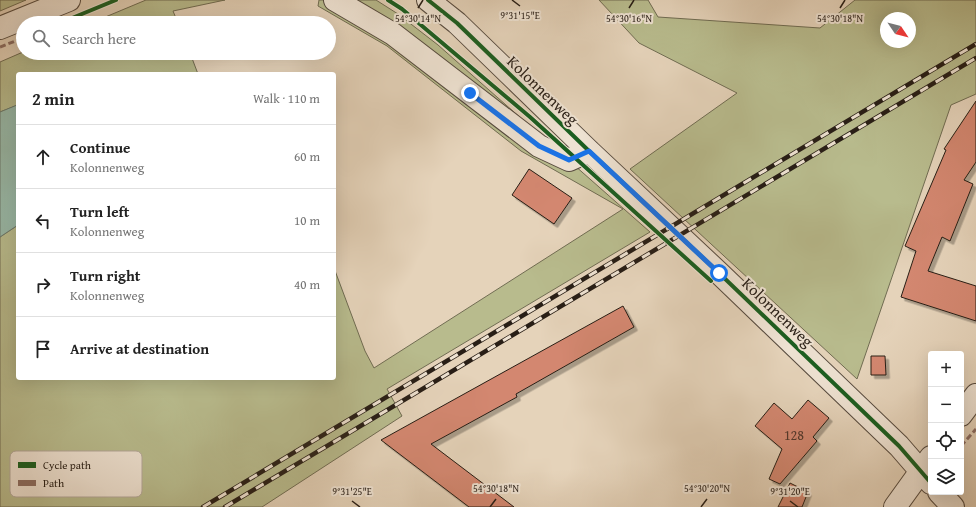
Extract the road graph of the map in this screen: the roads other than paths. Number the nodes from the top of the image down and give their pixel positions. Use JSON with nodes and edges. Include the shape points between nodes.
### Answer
{"nodes":[{"id":1,"x":69,"y":0,"type":"edge"},
{"id":2,"x":334,"y":0,"type":"edge"},
{"id":3,"x":428,"y":0,"type":"edge"},
{"id":4,"x":30,"y":16,"type":"edge"},
{"id":5,"x":16,"y":22,"type":"edge"},
{"id":6,"x":0,"y":28,"type":"edge"},
{"id":7,"x":589,"y":151,"type":"junction"},
{"id":8,"x":976,"y":395,"type":"edge"},
{"id":9,"x":964,"y":411,"type":"edge"},
{"id":10,"x":927,"y":471,"type":"edge"},
{"id":11,"x":942,"y":495,"type":"edge"},
{"id":12,"x":895,"y":507,"type":"edge"},
{"id":13,"x":953,"y":507,"type":"edge"}],
"edges":[{"from":1,"to":4,"type":"street"},
{"from":2,"to":7,"type":"street","via":[[393,34],[539,146],[569,160]]},
{"from":3,"to":7,"type":"street","name":"Kolonnenweg","via":[[457,23]]},
{"from":5,"to":6,"type":"street"},
{"from":7,"to":10,"type":"street","name":"Kolonnenweg"},
{"from":8,"to":9,"type":"street"},
{"from":10,"to":12,"type":"street"},
{"from":11,"to":13,"type":"street"}]}
